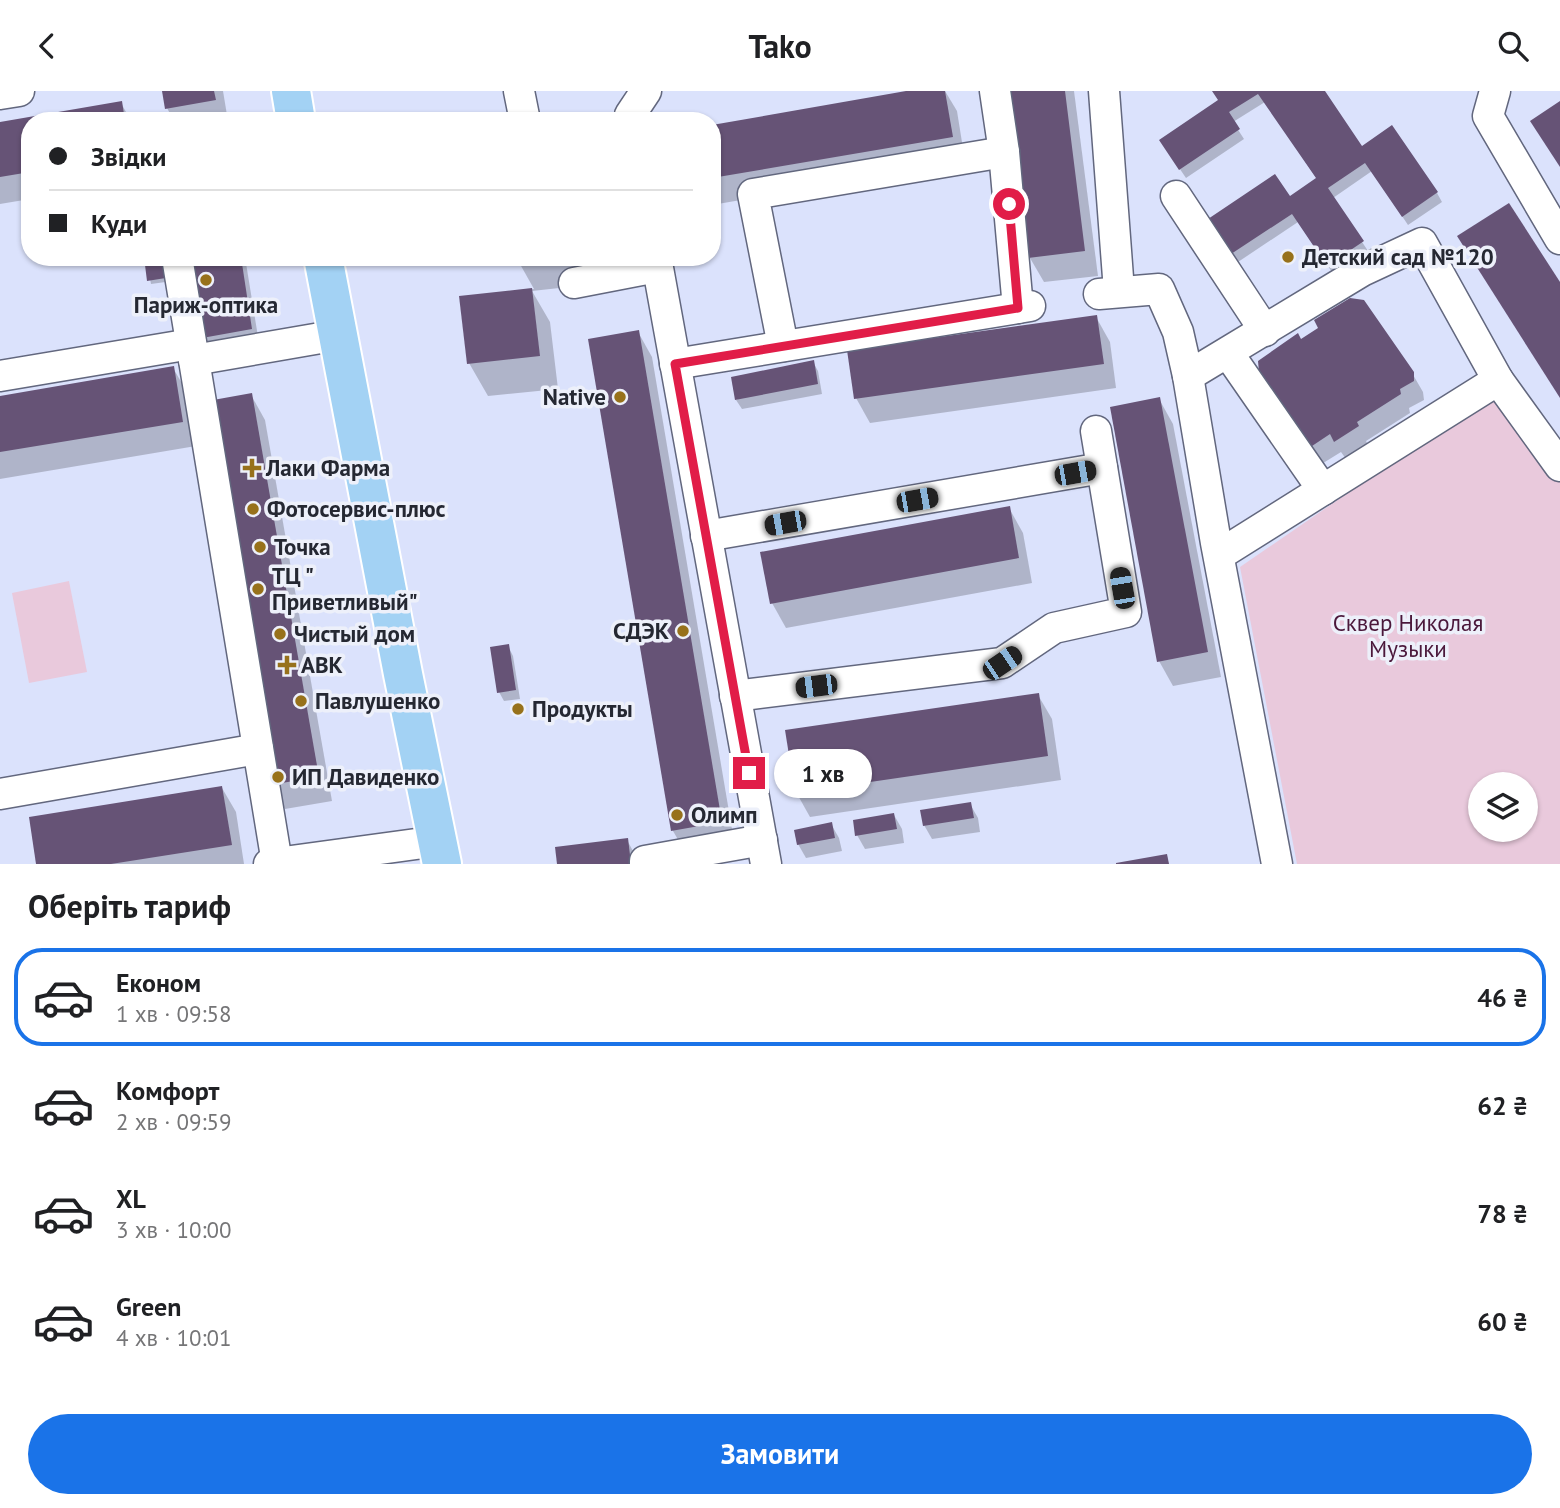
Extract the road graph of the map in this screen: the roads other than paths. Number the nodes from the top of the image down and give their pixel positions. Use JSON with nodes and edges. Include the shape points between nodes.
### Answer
{"nodes":[{"id":1,"x":19,"y":91,"type":"edge"},
{"id":2,"x":291,"y":91,"type":"edge"},
{"id":3,"x":519,"y":91,"type":"edge"},
{"id":4,"x":646,"y":91,"type":"edge"},
{"id":5,"x":995,"y":91,"type":"edge"},
{"id":6,"x":1104,"y":91,"type":"edge"},
{"id":7,"x":1495,"y":91,"type":"edge"},
{"id":8,"x":0,"y":94,"type":"edge"},
{"id":9,"x":294,"y":112,"type":"edge"},
{"id":10,"x":523,"y":112,"type":"edge"},
{"id":11,"x":632,"y":112,"type":"edge"},
{"id":12,"x":1004,"y":152,"type":"junction"},
{"id":13,"x":1176,"y":196,"type":"dead end"},
{"id":14,"x":1560,"y":239,"type":"edge"},
{"id":15,"x":178,"y":266,"type":"edge"},
{"id":16,"x":325,"y":266,"type":"edge"},
{"id":17,"x":641,"y":266,"type":"edge"},
{"id":18,"x":658,"y":266,"type":"edge"},
{"id":19,"x":574,"y":283,"type":"dead end"},
{"id":20,"x":1265,"y":331,"type":"junction"},
{"id":21,"x":338,"y":335,"type":"junction"},
{"id":22,"x":783,"y":346,"type":"junction"},
{"id":23,"x":192,"y":352,"type":"junction"},
{"id":24,"x":1228,"y":353,"type":"junction"},
{"id":25,"x":675,"y":364,"type":"junction"},
{"id":26,"x":0,"y":376,"type":"edge"},
{"id":27,"x":1188,"y":376,"type":"junction"},
{"id":28,"x":1498,"y":380,"type":"junction"},
{"id":29,"x":1096,"y":431,"type":"dead end"},
{"id":30,"x":1560,"y":466,"type":"edge"},
{"id":31,"x":1102,"y":468,"type":"junction"},
{"id":32,"x":1323,"y":490,"type":"junction"},
{"id":33,"x":706,"y":536,"type":"junction"},
{"id":34,"x":1219,"y":555,"type":"junction"},
{"id":35,"x":735,"y":697,"type":"junction"},
{"id":36,"x":258,"y":749,"type":"junction"},
{"id":37,"x":0,"y":794,"type":"edge"},
{"id":38,"x":440,"y":852,"type":"edge"},
{"id":39,"x":764,"y":852,"type":"edge"},
{"id":40,"x":341,"y":859,"type":"edge"},
{"id":41,"x":273,"y":863,"type":"edge"},
{"id":42,"x":645,"y":864,"type":"edge"},
{"id":43,"x":1277,"y":864,"type":"edge"}],
"edges":[{"from":1,"to":8,"type":"lane"},
{"from":2,"to":9,"type":"main road"},
{"from":3,"to":10,"type":"lane"},
{"from":4,"to":11,"type":"lane"},
{"from":5,"to":12,"type":"lane"},
{"from":6,"to":27,"type":"lane","via":[[1109,293],[1159,289],[1178,332]]},
{"from":7,"to":14,"type":"lane","via":[[1488,116]]},
{"from":12,"to":22,"type":"lane","via":[[1024,307]]},
{"from":12,"to":22,"type":"lane","via":[[752,194]]},
{"from":13,"to":20,"type":"lane"},
{"from":15,"to":23,"type":"lane"},
{"from":16,"to":21,"type":"main road"},
{"from":17,"to":19,"type":"lane"},
{"from":18,"to":25,"type":"lane"},
{"from":20,"to":24,"type":"lane"},
{"from":20,"to":28,"type":"lane","via":[[1362,271],[1422,243]]},
{"from":21,"to":23,"type":"lane"},
{"from":21,"to":38,"type":"main road"},
{"from":22,"to":25,"type":"lane"},
{"from":23,"to":26,"type":"lane"},
{"from":23,"to":36,"type":"lane"},
{"from":24,"to":27,"type":"lane"},
{"from":24,"to":32,"type":"lane"},
{"from":25,"to":33,"type":"lane"},
{"from":27,"to":34,"type":"lane"},
{"from":28,"to":30,"type":"lane"},
{"from":28,"to":32,"type":"lane"},
{"from":29,"to":31,"type":"lane"},
{"from":31,"to":33,"type":"lane"},
{"from":31,"to":35,"type":"lane","via":[[1126,612],[1054,628],[1002,663]]},
{"from":32,"to":34,"type":"lane"},
{"from":33,"to":35,"type":"lane"},
{"from":34,"to":43,"type":"lane"},
{"from":35,"to":39,"type":"lane"},
{"from":36,"to":37,"type":"lane"},
{"from":36,"to":41,"type":"lane"},
{"from":38,"to":40,"type":"lane"},
{"from":39,"to":42,"type":"lane"},
{"from":40,"to":41,"type":"lane"}]}
